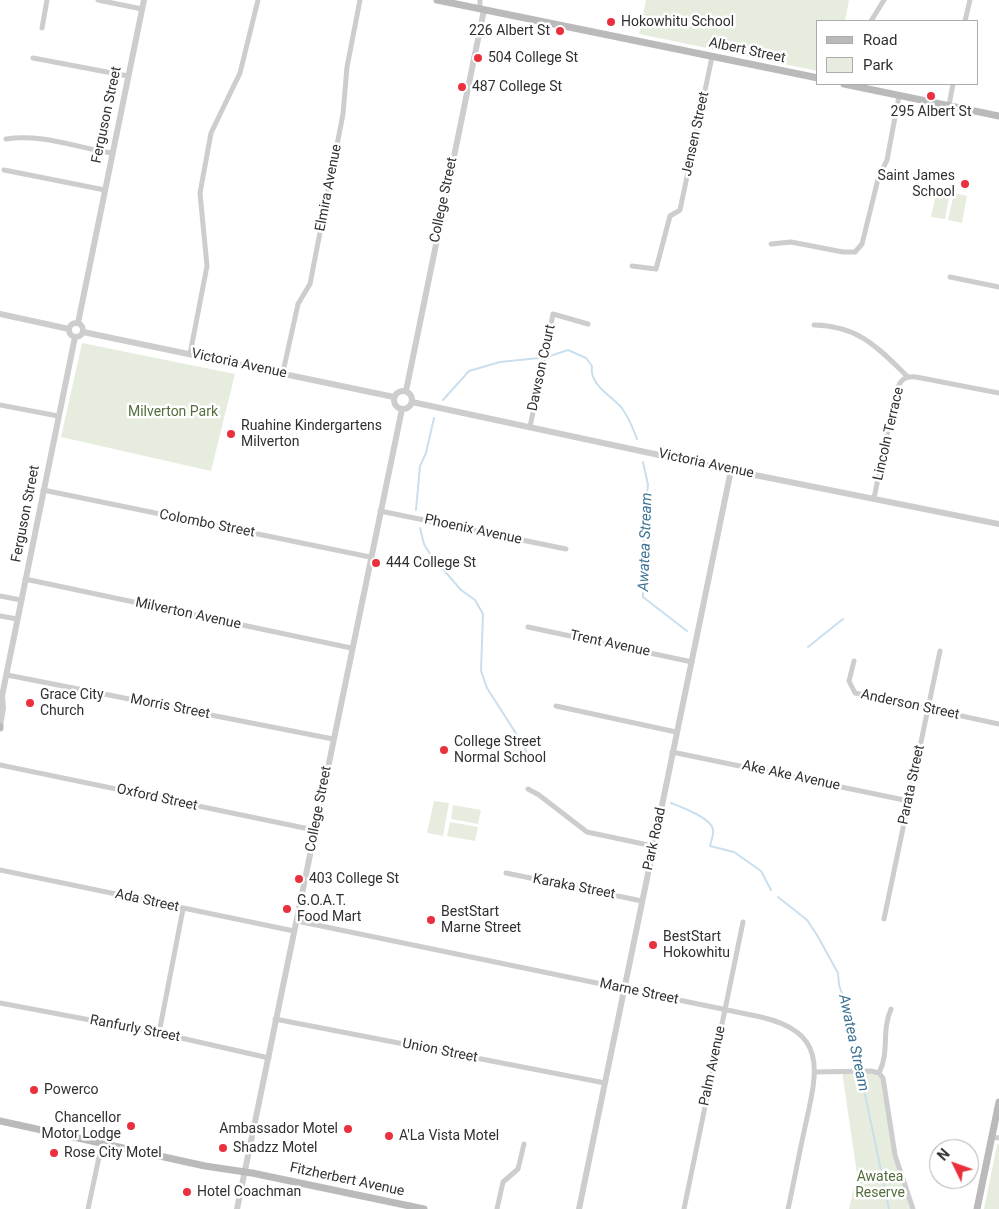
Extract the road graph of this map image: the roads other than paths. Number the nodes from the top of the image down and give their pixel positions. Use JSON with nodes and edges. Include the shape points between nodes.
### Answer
{"nodes":[{"id":1,"x":47,"y":0,"type":"edge"},
{"id":2,"x":98,"y":0,"type":"edge"},
{"id":3,"x":144,"y":0,"type":"edge"},
{"id":4,"x":258,"y":0,"type":"edge"},
{"id":5,"x":360,"y":0,"type":"edge"},
{"id":6,"x":437,"y":0,"type":"edge"},
{"id":7,"x":480,"y":0,"type":"edge"},
{"id":8,"x":884,"y":0,"type":"edge"},
{"id":9,"x":970,"y":0,"type":"edge"},
{"id":10,"x":142,"y":9,"type":"junction"},
{"id":11,"x":482,"y":9,"type":"junction"},
{"id":12,"x":872,"y":20,"type":"edge"},
{"id":13,"x":965,"y":20,"type":"edge"},
{"id":14,"x":42,"y":28,"type":"dead end"},
{"id":15,"x":712,"y":57,"type":"junction"},
{"id":16,"x":34,"y":58,"type":"dead end"},
{"id":17,"x":128,"y":76,"type":"junction"},
{"id":18,"x":816,"y":78,"type":"edge"},
{"id":19,"x":854,"y":85,"type":"edge"},
{"id":20,"x":953,"y":85,"type":"edge"},
{"id":21,"x":899,"y":96,"type":"junction"},
{"id":22,"x":949,"y":105,"type":"junction"},
{"id":23,"x":999,"y":116,"type":"edge"},
{"id":24,"x":6,"y":139,"type":"dead end"},
{"id":25,"x":112,"y":154,"type":"junction"},
{"id":26,"x":4,"y":170,"type":"dead end"},
{"id":27,"x":104,"y":190,"type":"junction"},
{"id":28,"x":771,"y":244,"type":"dead end"},
{"id":29,"x":632,"y":266,"type":"dead end"},
{"id":30,"x":950,"y":277,"type":"dead end"},
{"id":31,"x":999,"y":287,"type":"edge"},
{"id":32,"x":0,"y":314,"type":"edge"},
{"id":33,"x":78,"y":323,"type":"junction"},
{"id":34,"x":588,"y":324,"type":"dead end"},
{"id":35,"x":814,"y":325,"type":"dead end"},
{"id":36,"x":69,"y":329,"type":"junction"},
{"id":37,"x":84,"y":332,"type":"junction"},
{"id":38,"x":75,"y":337,"type":"junction"},
{"id":39,"x":190,"y":354,"type":"junction"},
{"id":40,"x":283,"y":372,"type":"junction"},
{"id":41,"x":907,"y":376,"type":"junction"},
{"id":42,"x":406,"y":391,"type":"junction"},
{"id":43,"x":999,"y":393,"type":"edge"},
{"id":44,"x":394,"y":397,"type":"junction"},
{"id":45,"x":412,"y":402,"type":"junction"},
{"id":46,"x":0,"y":405,"type":"edge"},
{"id":47,"x":402,"y":409,"type":"junction"},
{"id":48,"x":58,"y":416,"type":"junction"},
{"id":49,"x":530,"y":428,"type":"junction"},
{"id":50,"x":731,"y":470,"type":"junction"},
{"id":51,"x":43,"y":490,"type":"junction"},
{"id":52,"x":874,"y":498,"type":"junction"},
{"id":53,"x":380,"y":511,"type":"junction"},
{"id":54,"x":999,"y":524,"type":"edge"},
{"id":55,"x":566,"y":549,"type":"dead end"},
{"id":56,"x":370,"y":557,"type":"junction"},
{"id":57,"x":25,"y":579,"type":"junction"},
{"id":58,"x":0,"y":596,"type":"edge"},
{"id":59,"x":21,"y":600,"type":"junction"},
{"id":60,"x":0,"y":616,"type":"edge"},
{"id":61,"x":17,"y":620,"type":"junction"},
{"id":62,"x":528,"y":627,"type":"dead end"},
{"id":63,"x":351,"y":648,"type":"junction"},
{"id":64,"x":940,"y":651,"type":"dead end"},
{"id":65,"x":854,"y":661,"type":"dead end"},
{"id":66,"x":692,"y":662,"type":"junction"},
{"id":67,"x":7,"y":675,"type":"junction"},
{"id":68,"x":1,"y":698,"type":"edge"},
{"id":69,"x":556,"y":706,"type":"dead end"},
{"id":70,"x":928,"y":709,"type":"junction"},
{"id":71,"x":999,"y":724,"type":"edge"},
{"id":72,"x":0,"y":726,"type":"edge"},
{"id":73,"x":676,"y":732,"type":"junction"},
{"id":74,"x":333,"y":739,"type":"junction"},
{"id":75,"x":672,"y":752,"type":"junction"},
{"id":76,"x":0,"y":765,"type":"edge"},
{"id":77,"x":528,"y":789,"type":"dead end"},
{"id":78,"x":909,"y":801,"type":"junction"},
{"id":79,"x":314,"y":830,"type":"junction"},
{"id":80,"x":653,"y":846,"type":"junction"},
{"id":81,"x":0,"y":870,"type":"edge"},
{"id":82,"x":506,"y":873,"type":"dead end"},
{"id":83,"x":642,"y":901,"type":"junction"},
{"id":84,"x":183,"y":909,"type":"junction"},
{"id":85,"x":884,"y":919,"type":"dead end"},
{"id":86,"x":297,"y":921,"type":"junction"},
{"id":87,"x":743,"y":922,"type":"dead end"},
{"id":88,"x":294,"y":931,"type":"junction"},
{"id":89,"x":624,"y":989,"type":"junction"},
{"id":90,"x":0,"y":1003,"type":"edge"},
{"id":91,"x":725,"y":1009,"type":"junction"},
{"id":92,"x":891,"y":1009,"type":"dead end"},
{"id":93,"x":275,"y":1019,"type":"junction"},
{"id":94,"x":159,"y":1033,"type":"junction"},
{"id":95,"x":269,"y":1058,"type":"junction"},
{"id":96,"x":815,"y":1072,"type":"junction"},
{"id":97,"x":879,"y":1073,"type":"junction"},
{"id":98,"x":605,"y":1082,"type":"junction"},
{"id":99,"x":999,"y":1102,"type":"edge"},
{"id":100,"x":0,"y":1121,"type":"edge"},
{"id":101,"x":996,"y":1138,"type":"edge"},
{"id":102,"x":102,"y":1143,"type":"junction"},
{"id":103,"x":524,"y":1144,"type":"dead end"},
{"id":104,"x":244,"y":1172,"type":"junction"},
{"id":105,"x":88,"y":1209,"type":"edge"},
{"id":106,"x":237,"y":1209,"type":"edge"},
{"id":107,"x":424,"y":1209,"type":"edge"},
{"id":108,"x":497,"y":1209,"type":"edge"},
{"id":109,"x":579,"y":1209,"type":"edge"},
{"id":110,"x":684,"y":1209,"type":"edge"},
{"id":111,"x":788,"y":1209,"type":"edge"},
{"id":112,"x":913,"y":1209,"type":"edge"},
{"id":113,"x":978,"y":1209,"type":"edge"}],
"edges":[{"from":1,"to":14,"type":"street"},
{"from":2,"to":10,"type":"street"},
{"from":3,"to":10,"type":"street","name":"Ferguson Street"},
{"from":4,"to":39,"type":"street","via":[[240,73],[211,133],[200,193],[206,266]]},
{"from":5,"to":40,"type":"street","name":"Elmira Avenue","via":[[343,114],[310,284],[298,304]]},
{"from":6,"to":11,"type":"main road","name":"Albert Street"},
{"from":7,"to":11,"type":"street"},
{"from":8,"to":12,"type":"street"},
{"from":9,"to":13,"type":"street"},
{"from":10,"to":17,"type":"street","name":"Ferguson Street"},
{"from":11,"to":15,"type":"main road","name":"Albert Street"},
{"from":11,"to":42,"type":"street","name":"College Street"},
{"from":15,"to":18,"type":"main road","name":"Albert Street"},
{"from":15,"to":29,"type":"street","name":"Jensen Street","via":[[680,210],[670,216],[656,269]]},
{"from":16,"to":17,"type":"street"},
{"from":17,"to":25,"type":"street","name":"Ferguson Street"},
{"from":19,"to":21,"type":"main road"},
{"from":20,"to":22,"type":"street"},
{"from":21,"to":22,"type":"main road"},
{"from":21,"to":28,"type":"street","via":[[887,160],[878,179],[862,244],[855,252],[843,252],[791,242]]},
{"from":22,"to":23,"type":"main road"},
{"from":24,"to":25,"type":"street","via":[[56,141]]},
{"from":25,"to":27,"type":"street","name":"Ferguson Street"},
{"from":26,"to":27,"type":"street"},
{"from":27,"to":33,"type":"street","name":"Ferguson Street"},
{"from":30,"to":31,"type":"street"},
{"from":32,"to":36,"type":"street"},
{"from":33,"to":36,"type":"street"},
{"from":33,"to":37,"type":"street"},
{"from":34,"to":49,"type":"street","name":"Dawson Court","via":[[554,314]]},
{"from":35,"to":41,"type":"street","via":[[847,330],[867,339]]},
{"from":36,"to":38,"type":"street"},
{"from":37,"to":38,"type":"street"},
{"from":37,"to":39,"type":"street","name":"Victoria Avenue"},
{"from":38,"to":48,"type":"street","name":"Ferguson Street"},
{"from":39,"to":40,"type":"street","name":"Victoria Avenue"},
{"from":40,"to":44,"type":"street","name":"Victoria Avenue"},
{"from":41,"to":43,"type":"street","name":"Lincoln Terrace"},
{"from":41,"to":52,"type":"street","name":"Lincoln Terrace","via":[[896,392]]},
{"from":42,"to":44,"type":"street","via":[[398,392]]},
{"from":42,"to":45,"type":"street","via":[[412,395]]},
{"from":44,"to":47,"type":"street","via":[[396,406]]},
{"from":45,"to":47,"type":"street"},
{"from":45,"to":49,"type":"street","name":"Victoria Avenue"},
{"from":46,"to":48,"type":"street"},
{"from":47,"to":53,"type":"street","name":"College Street"},
{"from":48,"to":51,"type":"street","name":"Ferguson Street"},
{"from":49,"to":50,"type":"street","name":"Victoria Avenue"},
{"from":50,"to":52,"type":"street","name":"Victoria Avenue"},
{"from":50,"to":66,"type":"street","name":"Park Road"},
{"from":51,"to":56,"type":"street","name":"Colombo Street"},
{"from":51,"to":57,"type":"street","name":"Ferguson Street"},
{"from":52,"to":54,"type":"street","name":"Victoria Avenue"},
{"from":53,"to":55,"type":"street","name":"Phoenix Avenue"},
{"from":53,"to":56,"type":"street","name":"College Street"},
{"from":56,"to":63,"type":"street","name":"College Street"},
{"from":57,"to":59,"type":"street","name":"Ferguson Street"},
{"from":57,"to":63,"type":"street","name":"Milverton Avenue"},
{"from":58,"to":59,"type":"street"},
{"from":59,"to":61,"type":"street","name":"Ferguson Street"},
{"from":60,"to":61,"type":"street"},
{"from":61,"to":67,"type":"street","name":"Ferguson Street"},
{"from":62,"to":66,"type":"street","name":"Trent Avenue"},
{"from":63,"to":74,"type":"street","name":"College Street"},
{"from":64,"to":70,"type":"street","name":"Parata Street"},
{"from":65,"to":70,"type":"street","name":"Anderson Street","via":[[849,681],[855,693]]},
{"from":66,"to":73,"type":"street","name":"Park Road"},
{"from":67,"to":68,"type":"street","name":"Ferguson Street"},
{"from":67,"to":74,"type":"street","name":"Morris Street"},
{"from":68,"to":72,"type":"street","name":"Ferguson Street"},
{"from":69,"to":73,"type":"street"},
{"from":70,"to":71,"type":"street","name":"Anderson Street"},
{"from":70,"to":78,"type":"street","name":"Parata Street"},
{"from":73,"to":75,"type":"street","name":"Park Road"},
{"from":74,"to":79,"type":"street","name":"College Street"},
{"from":75,"to":78,"type":"street","name":"Ake Ake Avenue"},
{"from":75,"to":80,"type":"street","name":"Park Road"},
{"from":76,"to":79,"type":"street","name":"Oxford Street"},
{"from":77,"to":80,"type":"street","via":[[586,832]]},
{"from":78,"to":85,"type":"street","name":"Parata Street"},
{"from":79,"to":86,"type":"street","name":"College Street"},
{"from":80,"to":83,"type":"street","name":"Park Road"},
{"from":81,"to":84,"type":"street","name":"Ada Street"},
{"from":82,"to":83,"type":"street","name":"Karaka Street"},
{"from":83,"to":89,"type":"street","name":"Park Road"},
{"from":84,"to":88,"type":"street","name":"Ada Street"},
{"from":84,"to":94,"type":"street"},
{"from":86,"to":88,"type":"street","name":"College Street"},
{"from":86,"to":89,"type":"street","name":"Marne Street"},
{"from":87,"to":91,"type":"street","name":"Palm Avenue"},
{"from":88,"to":93,"type":"street","name":"College Street"},
{"from":89,"to":91,"type":"street","name":"Marne Street"},
{"from":89,"to":98,"type":"street","name":"Park Road"},
{"from":90,"to":94,"type":"street","name":"Ranfurly Street"},
{"from":91,"to":96,"type":"street","name":"Marne Street","via":[[777,1021],[792,1028],[810,1048]]},
{"from":91,"to":110,"type":"street","name":"Palm Avenue"},
{"from":92,"to":97,"type":"street","via":[[885,1023],[885,1060]]},
{"from":93,"to":95,"type":"street","name":"College Street"},
{"from":93,"to":98,"type":"street","name":"Union Street"},
{"from":94,"to":95,"type":"street","name":"Ranfurly Street"},
{"from":95,"to":104,"type":"street","name":"College Street"},
{"from":96,"to":97,"type":"street","via":[[871,1070]]},
{"from":96,"to":111,"type":"street","name":"Marne Street"},
{"from":97,"to":112,"type":"street","via":[[883,1078],[895,1155]]},
{"from":98,"to":109,"type":"street","name":"Park Road"},
{"from":99,"to":101,"type":"main road"},
{"from":100,"to":102,"type":"main road","name":"Fitzherbert Avenue"},
{"from":101,"to":113,"type":"main road"},
{"from":102,"to":104,"type":"main road","name":"Fitzherbert Avenue"},
{"from":102,"to":105,"type":"street"},
{"from":103,"to":108,"type":"street","via":[[518,1169],[502,1182]]},
{"from":104,"to":106,"type":"street","name":"College Street"},
{"from":104,"to":107,"type":"main road","name":"Fitzherbert Avenue"}]}
